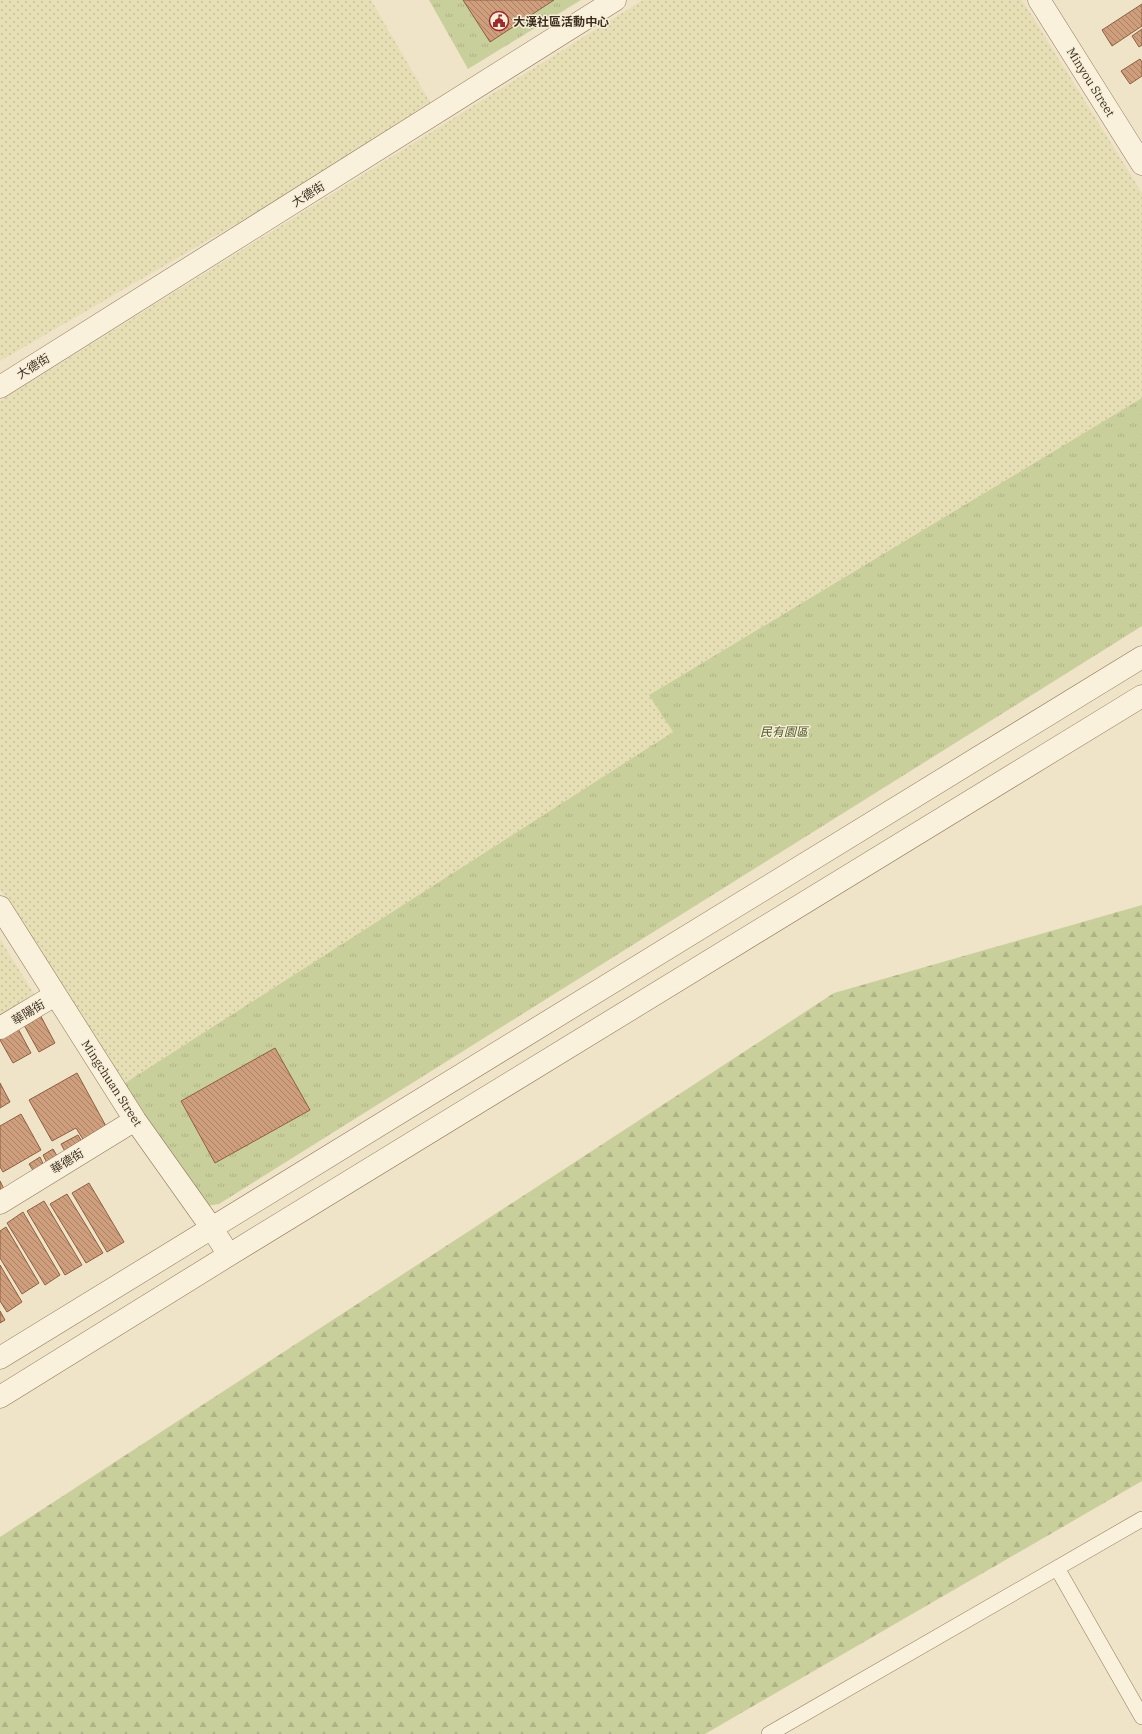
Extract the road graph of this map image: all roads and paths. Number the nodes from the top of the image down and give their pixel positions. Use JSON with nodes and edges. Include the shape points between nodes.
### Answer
{"nodes":[{"id":1,"x":615,"y":0,"type":"edge"},
{"id":2,"x":1039,"y":0,"type":"edge"},
{"id":3,"x":1142,"y":164,"type":"edge"},
{"id":4,"x":0,"y":387,"type":"edge"},
{"id":5,"x":1142,"y":656,"type":"edge"},
{"id":6,"x":1142,"y":696,"type":"edge"},
{"id":7,"x":0,"y":907,"type":"edge"},
{"id":8,"x":55,"y":995,"type":"junction"},
{"id":9,"x":0,"y":1028,"type":"edge"},
{"id":10,"x":135,"y":1120,"type":"junction"},
{"id":11,"x":0,"y":1203,"type":"edge"},
{"id":12,"x":211,"y":1227,"type":"junction"},
{"id":13,"x":229,"y":1255,"type":"junction"},
{"id":14,"x":0,"y":1358,"type":"edge"},
{"id":15,"x":0,"y":1397,"type":"edge"},
{"id":16,"x":1142,"y":1519,"type":"edge"},
{"id":17,"x":1057,"y":1568,"type":"junction"},
{"id":18,"x":1142,"y":1717,"type":"edge"},
{"id":19,"x":769,"y":1734,"type":"edge"}],
"edges":[{"from":1,"to":4,"type":"street","name":"大德街"},
{"from":2,"to":3,"type":"street","name":"Minyou Street"},
{"from":5,"to":12,"type":"street"},
{"from":6,"to":13,"type":"street"},
{"from":7,"to":8,"type":"street","name":"Mingchuan Street"},
{"from":8,"to":9,"type":"street","name":"華陽街"},
{"from":8,"to":10,"type":"street","name":"Mingchuan Street"},
{"from":10,"to":11,"type":"street","name":"華德街"},
{"from":10,"to":12,"type":"street","name":"Mingchuan Street"},
{"from":12,"to":13,"type":"street","name":"Mingchuan Street"},
{"from":12,"to":14,"type":"street"},
{"from":13,"to":15,"type":"street"},
{"from":16,"to":17,"type":"lane"},
{"from":17,"to":18,"type":"lane"},
{"from":17,"to":19,"type":"lane"}]}
